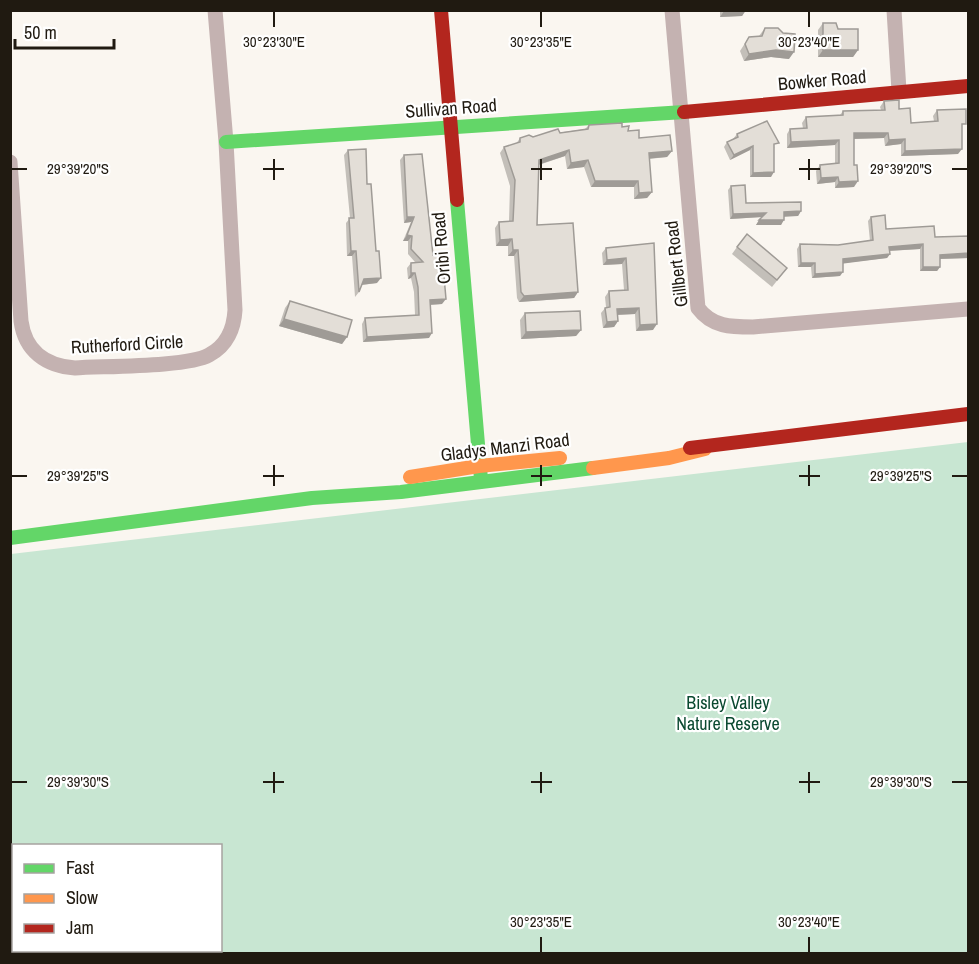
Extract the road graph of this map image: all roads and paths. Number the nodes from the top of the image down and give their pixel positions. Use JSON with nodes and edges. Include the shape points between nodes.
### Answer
{"nodes":[{"id":1,"x":215,"y":10,"type":"edge"},
{"id":2,"x":441,"y":10,"type":"edge"},
{"id":3,"x":672,"y":10,"type":"edge"},
{"id":4,"x":894,"y":10,"type":"edge"},
{"id":5,"x":969,"y":86,"type":"edge"},
{"id":6,"x":899,"y":91,"type":"junction"},
{"id":7,"x":679,"y":112,"type":"junction"},
{"id":8,"x":449,"y":125,"type":"junction"},
{"id":9,"x":226,"y":142,"type":"junction"},
{"id":10,"x":10,"y":162,"type":"edge"},
{"id":11,"x":969,"y":309,"type":"edge"},
{"id":12,"x":969,"y":414,"type":"edge"},
{"id":13,"x":705,"y":449,"type":"junction"},
{"id":14,"x":479,"y":466,"type":"junction"},
{"id":15,"x":481,"y":482,"type":"junction"},
{"id":16,"x":312,"y":498,"type":"junction"},
{"id":17,"x":10,"y":538,"type":"edge"}],
"edges":[{"from":1,"to":9,"type":"street","name":"Rutherford Circle"},
{"from":2,"to":8,"type":"main road","name":"Oribi Road"},
{"from":3,"to":7,"type":"street","name":"Gillbert Road"},
{"from":4,"to":6,"type":"street"},
{"from":5,"to":6,"type":"main road","name":"Bowker Road"},
{"from":6,"to":7,"type":"main road","name":"Bowker Road"},
{"from":7,"to":8,"type":"main road","name":"Sullivan Road"},
{"from":7,"to":11,"type":"street","name":"Gillbert Road","via":[[698,308],[704,317],[723,326],[753,327]]},
{"from":8,"to":9,"type":"main road","name":"Sullivan Road"},
{"from":8,"to":14,"type":"main road","name":"Oribi Road"},
{"from":9,"to":10,"type":"street","name":"Rutherford Circle","via":[[234,325],[219,349],[189,361],[68,368],[46,361],[27,344],[21,321]]},
{"from":12,"to":13,"type":"main road","name":"Gladys Manzi Road"},
{"from":13,"to":14,"type":"main road","name":"Gladys Manzi Road"},
{"from":13,"to":15,"type":"main road","name":"Gladys Manzi Road","via":[[659,459]]},
{"from":14,"to":15,"type":"main road","name":"Oribi Road"},
{"from":14,"to":16,"type":"main road","name":"Gladys Manzi Road"},
{"from":15,"to":16,"type":"main road","name":"Gladys Manzi Road"},
{"from":16,"to":17,"type":"main road","name":"Gladys Manzi Road"}]}
